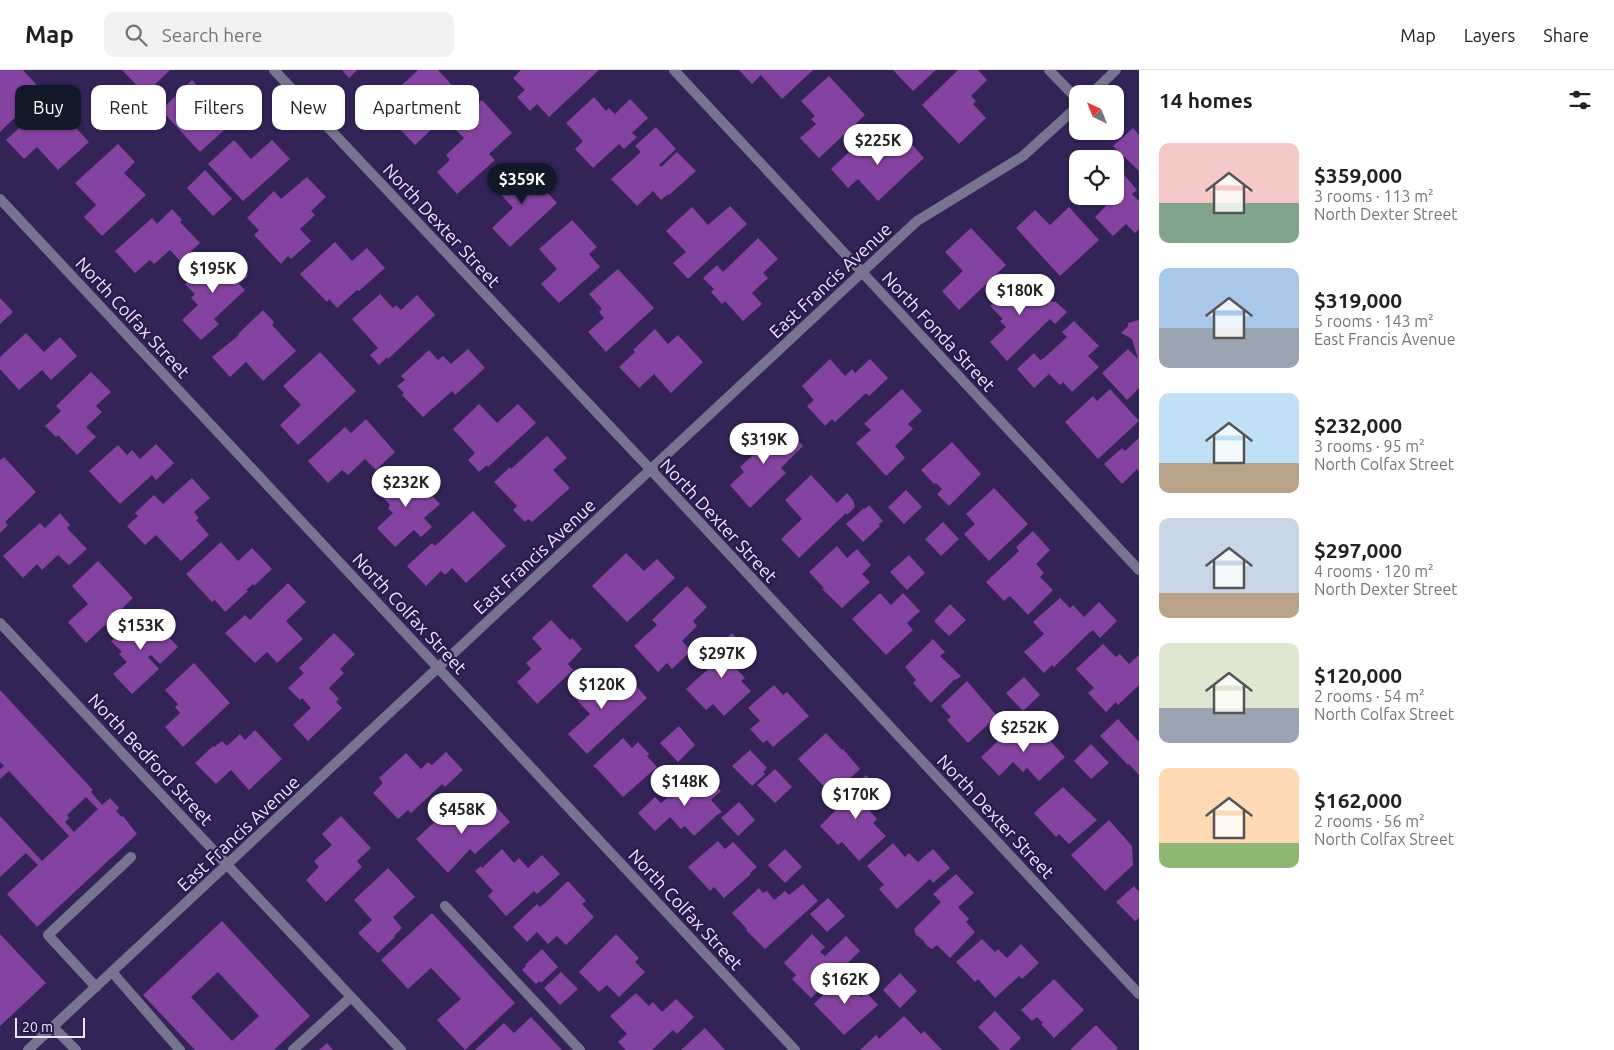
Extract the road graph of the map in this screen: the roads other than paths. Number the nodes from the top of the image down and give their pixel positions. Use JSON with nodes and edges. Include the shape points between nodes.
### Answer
{"nodes":[{"id":1,"x":274,"y":70,"type":"edge"},
{"id":2,"x":674,"y":70,"type":"edge"},
{"id":3,"x":1049,"y":70,"type":"edge"},
{"id":4,"x":1116,"y":70,"type":"edge"},
{"id":5,"x":1100,"y":85,"type":"edge"},
{"id":6,"x":1069,"y":91,"type":"edge"},
{"id":7,"x":1069,"y":114,"type":"edge"},
{"id":8,"x":0,"y":199,"type":"edge"},
{"id":9,"x":862,"y":272,"type":"junction"},
{"id":10,"x":651,"y":470,"type":"junction"},
{"id":11,"x":1139,"y":570,"type":"edge"},
{"id":12,"x":0,"y":623,"type":"edge"},
{"id":13,"x":438,"y":667,"type":"junction"},
{"id":14,"x":131,"y":857,"type":"dead end"},
{"id":15,"x":228,"y":864,"type":"junction"},
{"id":16,"x":444,"y":906,"type":"dead end"},
{"id":17,"x":112,"y":972,"type":"junction"},
{"id":18,"x":96,"y":987,"type":"junction"},
{"id":19,"x":1139,"y":994,"type":"edge"},
{"id":20,"x":351,"y":997,"type":"junction"},
{"id":21,"x":53,"y":1027,"type":"junction"},
{"id":22,"x":28,"y":1050,"type":"edge"},
{"id":23,"x":76,"y":1050,"type":"edge"},
{"id":24,"x":180,"y":1050,"type":"edge"},
{"id":25,"x":293,"y":1050,"type":"edge"},
{"id":26,"x":401,"y":1050,"type":"edge"},
{"id":27,"x":580,"y":1050,"type":"edge"},
{"id":28,"x":795,"y":1050,"type":"edge"}],
"edges":[{"from":1,"to":10,"type":"street","name":"North Dexter Street"},
{"from":2,"to":9,"type":"street","name":"North Fonda Street"},
{"from":3,"to":6,"type":"street"},
{"from":4,"to":5,"type":"street"},
{"from":7,"to":9,"type":"street","name":"East Francis Avenue","via":[[1023,156],[917,221]]},
{"from":8,"to":13,"type":"street","name":"North Colfax Street"},
{"from":9,"to":10,"type":"street","name":"East Francis Avenue"},
{"from":9,"to":11,"type":"street","name":"North Fonda Street"},
{"from":10,"to":13,"type":"street","name":"East Francis Avenue"},
{"from":10,"to":19,"type":"street","name":"North Dexter Street"},
{"from":12,"to":15,"type":"street","name":"North Bedford Street"},
{"from":13,"to":15,"type":"street","name":"East Francis Avenue"},
{"from":13,"to":28,"type":"street","name":"North Colfax Street"},
{"from":14,"to":18,"type":"street","via":[[48,935]]},
{"from":15,"to":17,"type":"street","name":"East Francis Avenue"},
{"from":15,"to":20,"type":"street","name":"North Bedford Street"},
{"from":16,"to":27,"type":"street"},
{"from":17,"to":18,"type":"street","name":"East Francis Avenue"},
{"from":17,"to":24,"type":"street"},
{"from":18,"to":21,"type":"street","name":"East Francis Avenue"},
{"from":20,"to":25,"type":"street"},
{"from":20,"to":26,"type":"street","name":"North Bedford Street"},
{"from":21,"to":22,"type":"street","name":"East Francis Avenue"},
{"from":21,"to":23,"type":"street"}]}
